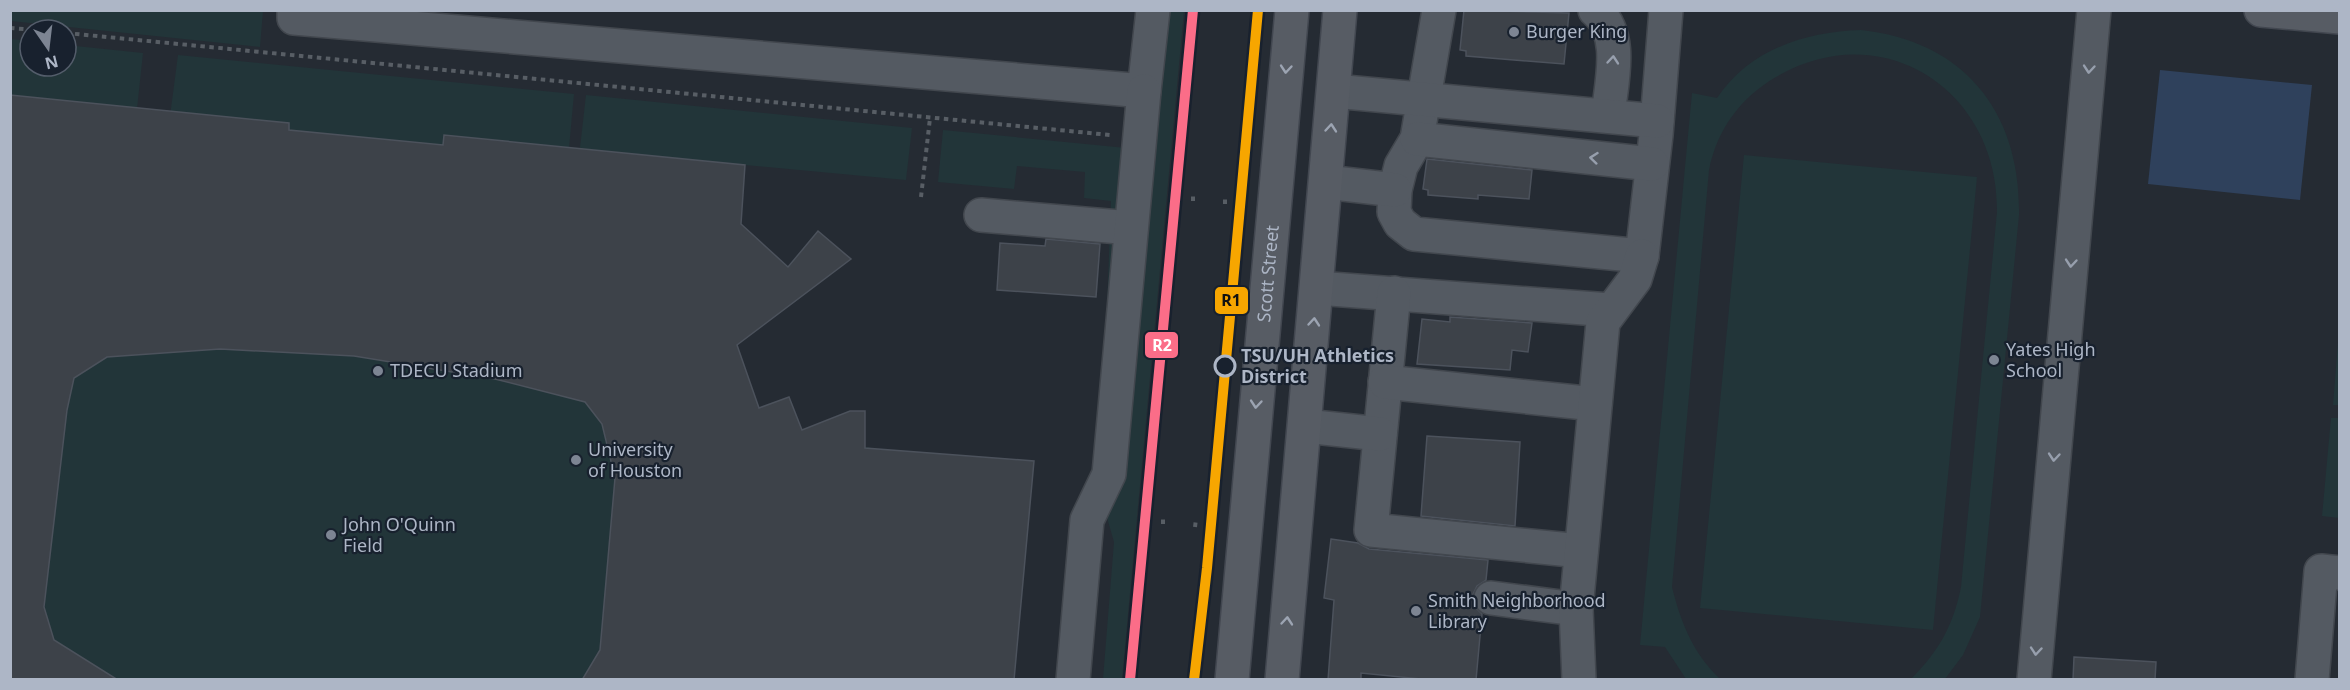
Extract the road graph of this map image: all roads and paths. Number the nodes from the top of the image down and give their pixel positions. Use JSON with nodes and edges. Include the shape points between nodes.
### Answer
{"nodes":[{"id":1,"x":294,"y":10,"type":"edge"},
{"id":2,"x":1153,"y":10,"type":"edge"},
{"id":3,"x":1292,"y":10,"type":"edge"},
{"id":4,"x":1340,"y":10,"type":"edge"},
{"id":5,"x":1439,"y":10,"type":"edge"},
{"id":6,"x":1595,"y":10,"type":"edge"},
{"id":7,"x":1666,"y":10,"type":"edge"},
{"id":8,"x":2094,"y":10,"type":"edge"},
{"id":9,"x":2261,"y":10,"type":"edge"},
{"id":10,"x":2295,"y":12,"type":"edge"},
{"id":11,"x":2340,"y":17,"type":"edge"},
{"id":12,"x":78,"y":34,"type":"edge"},
{"id":13,"x":1144,"y":91,"type":"junction"},
{"id":14,"x":1334,"y":91,"type":"junction"},
{"id":15,"x":1424,"y":99,"type":"junction"},
{"id":16,"x":1608,"y":116,"type":"junction"},
{"id":17,"x":930,"y":118,"type":"junction"},
{"id":18,"x":1657,"y":121,"type":"junction"},
{"id":19,"x":1140,"y":138,"type":"junction"},
{"id":20,"x":1417,"y":139,"type":"junction"},
{"id":21,"x":1652,"y":164,"type":"junction"},
{"id":22,"x":1326,"y":182,"type":"junction"},
{"id":23,"x":1395,"y":190,"type":"junction"},
{"id":24,"x":1193,"y":195,"type":"dead end"},
{"id":25,"x":921,"y":197,"type":"dead end"},
{"id":26,"x":1225,"y":198,"type":"dead end"},
{"id":27,"x":1193,"y":201,"type":"dead end"},
{"id":28,"x":1225,"y":204,"type":"dead end"},
{"id":29,"x":981,"y":215,"type":"dead end"},
{"id":30,"x":1131,"y":228,"type":"junction"},
{"id":31,"x":1642,"y":256,"type":"junction"},
{"id":32,"x":1267,"y":283,"type":"junction"},
{"id":33,"x":1317,"y":288,"type":"junction"},
{"id":34,"x":1394,"y":293,"type":"junction"},
{"id":35,"x":1610,"y":310,"type":"junction"},
{"id":36,"x":1385,"y":382,"type":"junction"},
{"id":37,"x":1595,"y":404,"type":"junction"},
{"id":38,"x":1305,"y":426,"type":"junction"},
{"id":39,"x":1380,"y":434,"type":"junction"},
{"id":40,"x":1163,"y":516,"type":"dead end"},
{"id":41,"x":1196,"y":519,"type":"dead end"},
{"id":42,"x":1163,"y":524,"type":"dead end"},
{"id":43,"x":1195,"y":527,"type":"dead end"},
{"id":44,"x":1581,"y":551,"type":"junction"},
{"id":45,"x":2340,"y":573,"type":"edge"},
{"id":46,"x":1491,"y":598,"type":"dead end"},
{"id":47,"x":1576,"y":609,"type":"junction"},
{"id":48,"x":1074,"y":680,"type":"edge"},
{"id":49,"x":1232,"y":680,"type":"edge"},
{"id":50,"x":1282,"y":680,"type":"edge"},
{"id":51,"x":1579,"y":680,"type":"edge"},
{"id":52,"x":2034,"y":680,"type":"edge"},
{"id":53,"x":2312,"y":680,"type":"edge"}],
"edges":[{"from":1,"to":13,"type":"street","via":[[294,18]]},
{"from":2,"to":13,"type":"street"},
{"from":3,"to":32,"type":"main road","name":"Scott Street","one_way":true},
{"from":4,"to":14,"type":"main road"},
{"from":5,"to":15,"type":"street"},
{"from":16,"to":6,"type":"street","one_way":true,"via":[[1614,47],[1606,21]]},
{"from":7,"to":18,"type":"street"},
{"from":8,"to":52,"type":"street","one_way":true},
{"from":9,"to":10,"type":"main road"},
{"from":10,"to":11,"type":"main road"},
{"from":12,"to":17,"type":"path"},
{"from":13,"to":19,"type":"street"},
{"from":14,"to":15,"type":"street"},
{"from":22,"to":14,"type":"main road","one_way":true},
{"from":15,"to":16,"type":"street"},
{"from":15,"to":20,"type":"street"},
{"from":16,"to":18,"type":"street"},
{"from":17,"to":19,"type":"path"},
{"from":17,"to":25,"type":"path"},
{"from":18,"to":21,"type":"street"},
{"from":19,"to":30,"type":"street"},
{"from":21,"to":20,"type":"street","one_way":true},
{"from":20,"to":23,"type":"street","via":[[1401,166]]},
{"from":21,"to":31,"type":"street"},
{"from":22,"to":23,"type":"street"},
{"from":22,"to":33,"type":"main road"},
{"from":23,"to":31,"type":"street","via":[[1394,212],[1413,234]]},
{"from":24,"to":27,"type":"path"},
{"from":26,"to":28,"type":"path"},
{"from":29,"to":30,"type":"street"},
{"from":30,"to":48,"type":"street","via":[[1109,474],[1087,520]]},
{"from":31,"to":35,"type":"street","via":[[1635,279]]},
{"from":32,"to":33,"type":"main road"},
{"from":32,"to":49,"type":"main road","name":"Scott Street","one_way":true},
{"from":33,"to":34,"type":"street"},
{"from":38,"to":33,"type":"main road","one_way":true},
{"from":34,"to":35,"type":"street"},
{"from":34,"to":36,"type":"street"},
{"from":35,"to":37,"type":"street","via":[[1603,322]]},
{"from":36,"to":37,"type":"street"},
{"from":36,"to":39,"type":"street"},
{"from":37,"to":44,"type":"street"},
{"from":38,"to":39,"type":"street"},
{"from":50,"to":38,"type":"main road","one_way":true},
{"from":39,"to":44,"type":"street","via":[[1371,530]]},
{"from":40,"to":42,"type":"path"},
{"from":41,"to":43,"type":"path"},
{"from":44,"to":47,"type":"street"},
{"from":45,"to":53,"type":"street","via":[[2321,571]]},
{"from":46,"to":47,"type":"street"},
{"from":47,"to":51,"type":"street"}]}
